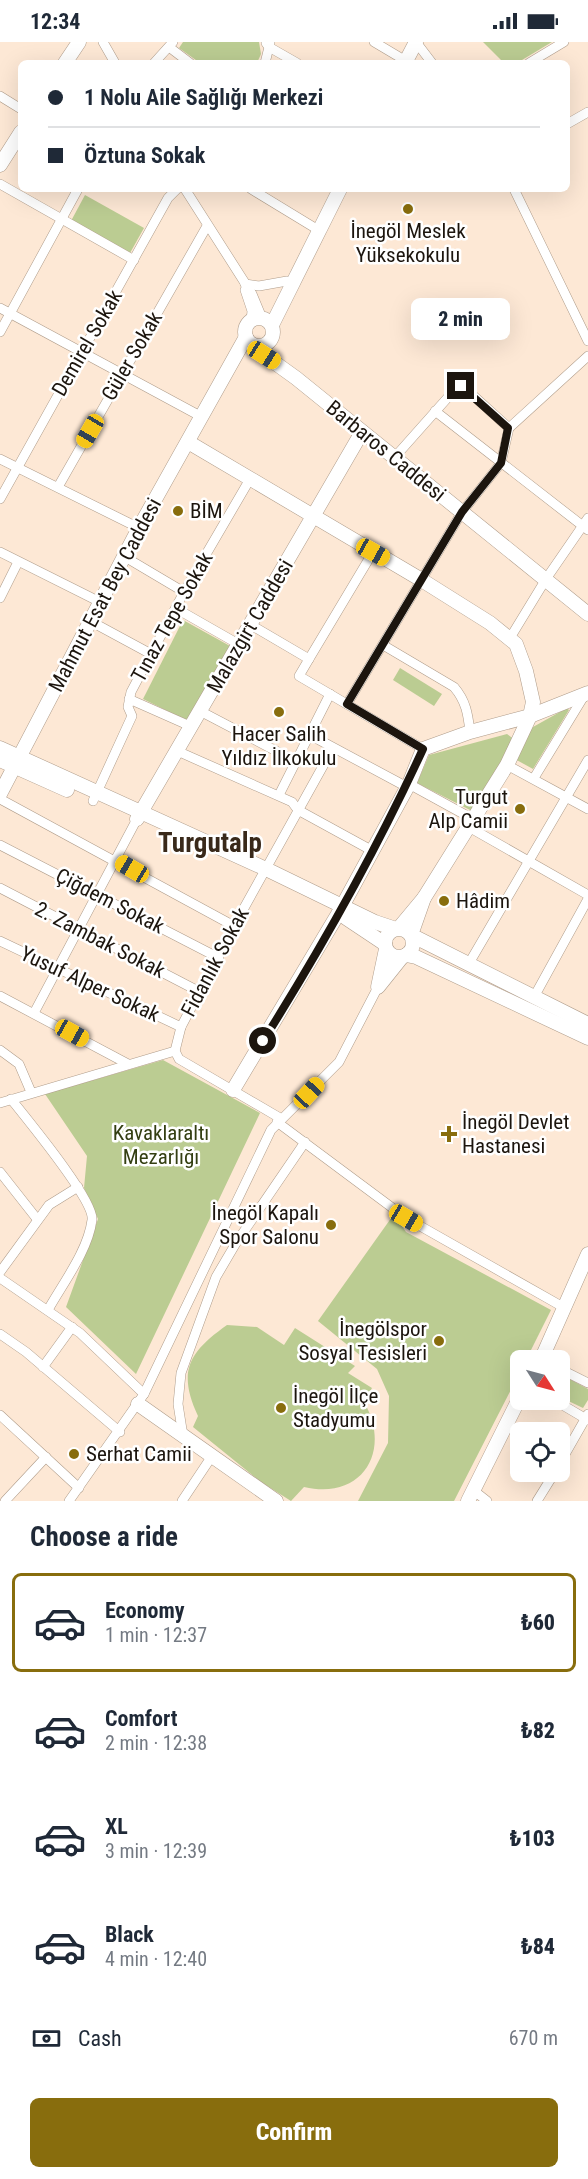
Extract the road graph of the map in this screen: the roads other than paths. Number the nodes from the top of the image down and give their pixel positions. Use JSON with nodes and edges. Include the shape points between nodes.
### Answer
{"nodes":[{"id":1,"x":79,"y":42,"type":"edge"},
{"id":2,"x":103,"y":42,"type":"edge"},
{"id":3,"x":374,"y":42,"type":"edge"},
{"id":4,"x":416,"y":42,"type":"edge"},
{"id":5,"x":564,"y":42,"type":"edge"},
{"id":6,"x":268,"y":44,"type":"edge"},
{"id":7,"x":171,"y":45,"type":"edge"},
{"id":8,"x":67,"y":60,"type":"edge"},
{"id":9,"x":113,"y":60,"type":"edge"},
{"id":10,"x":157,"y":60,"type":"edge"},
{"id":11,"x":187,"y":60,"type":"edge"},
{"id":12,"x":265,"y":60,"type":"edge"},
{"id":13,"x":292,"y":60,"type":"edge"},
{"id":14,"x":402,"y":60,"type":"edge"},
{"id":15,"x":406,"y":60,"type":"edge"},
{"id":16,"x":430,"y":60,"type":"edge"},
{"id":17,"x":534,"y":60,"type":"edge"},
{"id":18,"x":0,"y":96,"type":"edge"},
{"id":19,"x":18,"y":107,"type":"edge"},
{"id":20,"x":588,"y":112,"type":"edge"},
{"id":21,"x":570,"y":122,"type":"edge"},
{"id":22,"x":18,"y":137,"type":"edge"},
{"id":23,"x":0,"y":165,"type":"edge"},
{"id":24,"x":0,"y":184,"type":"edge"},
{"id":25,"x":76,"y":192,"type":"edge"},
{"id":26,"x":174,"y":192,"type":"edge"},
{"id":27,"x":188,"y":192,"type":"edge"},
{"id":28,"x":256,"y":192,"type":"edge"},
{"id":29,"x":339,"y":192,"type":"edge"},
{"id":30,"x":515,"y":192,"type":"edge"},
{"id":31,"x":60,"y":219,"type":"junction"},
{"id":32,"x":207,"y":226,"type":"junction"},
{"id":33,"x":320,"y":231,"type":"junction"},
{"id":34,"x":305,"y":259,"type":"junction"},
{"id":35,"x":134,"y":260,"type":"junction"},
{"id":36,"x":287,"y":281,"type":"junction"},
{"id":37,"x":243,"y":282,"type":"junction"},
{"id":38,"x":0,"y":308,"type":"edge"},
{"id":39,"x":10,"y":314,"type":"junction"},
{"id":40,"x":264,"y":323,"type":"junction"},
{"id":41,"x":0,"y":333,"type":"edge"},
{"id":42,"x":588,"y":341,"type":"edge"},
{"id":43,"x":253,"y":343,"type":"junction"},
{"id":44,"x":82,"y":354,"type":"junction"},
{"id":45,"x":588,"y":356,"type":"edge"},
{"id":46,"x":122,"y":374,"type":"junction"},
{"id":47,"x":296,"y":378,"type":"junction"},
{"id":48,"x":435,"y":411,"type":"junction"},
{"id":49,"x":202,"y":417,"type":"junction"},
{"id":50,"x":508,"y":428,"type":"junction"},
{"id":51,"x":362,"y":432,"type":"junction"},
{"id":52,"x":188,"y":442,"type":"junction"},
{"id":53,"x":394,"y":458,"type":"junction"},
{"id":54,"x":0,"y":459,"type":"edge"},
{"id":55,"x":501,"y":463,"type":"junction"},
{"id":56,"x":16,"y":467,"type":"junction"},
{"id":57,"x":250,"y":478,"type":"junction"},
{"id":58,"x":58,"y":487,"type":"junction"},
{"id":59,"x":0,"y":499,"type":"edge"},
{"id":60,"x":462,"y":512,"type":"junction"},
{"id":61,"x":314,"y":517,"type":"junction"},
{"id":62,"x":587,"y":525,"type":"edge"},
{"id":63,"x":139,"y":528,"type":"junction"},
{"id":64,"x":0,"y":552,"type":"edge"},
{"id":65,"x":373,"y":552,"type":"junction"},
{"id":66,"x":125,"y":557,"type":"junction"},
{"id":67,"x":18,"y":562,"type":"junction"},
{"id":68,"x":420,"y":579,"type":"junction"},
{"id":69,"x":546,"y":579,"type":"junction"},
{"id":70,"x":184,"y":592,"type":"junction"},
{"id":71,"x":0,"y":598,"type":"edge"},
{"id":72,"x":100,"y":602,"type":"junction"},
{"id":73,"x":177,"y":609,"type":"junction"},
{"id":74,"x":588,"y":614,"type":"edge"},
{"id":75,"x":90,"y":621,"type":"junction"},
{"id":76,"x":251,"y":625,"type":"junction"},
{"id":77,"x":510,"y":638,"type":"junction"},
{"id":78,"x":240,"y":645,"type":"junction"},
{"id":79,"x":383,"y":645,"type":"junction"},
{"id":80,"x":151,"y":654,"type":"junction"},
{"id":81,"x":309,"y":659,"type":"junction"},
{"id":82,"x":330,"y":694,"type":"junction"},
{"id":83,"x":586,"y":694,"type":"edge"},
{"id":84,"x":129,"y":699,"type":"junction"},
{"id":85,"x":347,"y":704,"type":"junction"},
{"id":86,"x":200,"y":711,"type":"junction"},
{"id":87,"x":530,"y":716,"type":"junction"},
{"id":88,"x":190,"y":726,"type":"junction"},
{"id":89,"x":34,"y":730,"type":"junction"},
{"id":90,"x":470,"y":732,"type":"junction"},
{"id":91,"x":310,"y":735,"type":"junction"},
{"id":92,"x":0,"y":747,"type":"edge"},
{"id":93,"x":333,"y":748,"type":"junction"},
{"id":94,"x":423,"y":749,"type":"junction"},
{"id":95,"x":175,"y":750,"type":"junction"},
{"id":96,"x":0,"y":760,"type":"edge"},
{"id":97,"x":588,"y":760,"type":"edge"},
{"id":98,"x":297,"y":762,"type":"junction"},
{"id":99,"x":17,"y":763,"type":"junction"},
{"id":100,"x":507,"y":765,"type":"junction"},
{"id":101,"x":534,"y":778,"type":"junction"},
{"id":102,"x":408,"y":786,"type":"junction"},
{"id":103,"x":0,"y":794,"type":"edge"},
{"id":104,"x":279,"y":795,"type":"junction"},
{"id":105,"x":566,"y":796,"type":"junction"},
{"id":106,"x":95,"y":797,"type":"junction"},
{"id":107,"x":0,"y":799,"type":"edge"},
{"id":108,"x":588,"y":809,"type":"edge"},
{"id":109,"x":298,"y":810,"type":"junction"},
{"id":110,"x":139,"y":815,"type":"junction"},
{"id":111,"x":469,"y":822,"type":"junction"},
{"id":112,"x":0,"y":845,"type":"edge"},
{"id":113,"x":371,"y":850,"type":"junction"},
{"id":114,"x":114,"y":859,"type":"junction"},
{"id":115,"x":529,"y":861,"type":"junction"},
{"id":116,"x":264,"y":873,"type":"junction"},
{"id":117,"x":0,"y":888,"type":"edge"},
{"id":118,"x":96,"y":893,"type":"junction"},
{"id":119,"x":588,"y":897,"type":"edge"},
{"id":120,"x":340,"y":910,"type":"junction"},
{"id":121,"x":234,"y":926,"type":"junction"},
{"id":122,"x":78,"y":927,"type":"junction"},
{"id":123,"x":402,"y":931,"type":"junction"},
{"id":124,"x":0,"y":941,"type":"edge"},
{"id":125,"x":385,"y":946,"type":"junction"},
{"id":126,"x":404,"y":956,"type":"junction"},
{"id":127,"x":219,"y":958,"type":"junction"},
{"id":128,"x":468,"y":965,"type":"junction"},
{"id":129,"x":56,"y":969,"type":"junction"},
{"id":130,"x":378,"y":987,"type":"junction"},
{"id":131,"x":200,"y":992,"type":"junction"},
{"id":132,"x":0,"y":996,"type":"edge"},
{"id":133,"x":534,"y":997,"type":"junction"},
{"id":134,"x":34,"y":1013,"type":"junction"},
{"id":135,"x":588,"y":1024,"type":"edge"},
{"id":136,"x":181,"y":1027,"type":"junction"},
{"id":137,"x":588,"y":1038,"type":"edge"},
{"id":138,"x":0,"y":1050,"type":"edge"},
{"id":139,"x":175,"y":1051,"type":"junction"},
{"id":140,"x":128,"y":1064,"type":"junction"},
{"id":141,"x":233,"y":1090,"type":"junction"},
{"id":142,"x":31,"y":1092,"type":"junction"},
{"id":143,"x":11,"y":1099,"type":"junction"},
{"id":144,"x":0,"y":1103,"type":"edge"},
{"id":145,"x":278,"y":1120,"type":"junction"},
{"id":146,"x":305,"y":1142,"type":"junction"},
{"id":147,"x":0,"y":1172,"type":"edge"},
{"id":148,"x":78,"y":1187,"type":"junction"},
{"id":149,"x":37,"y":1220,"type":"junction"},
{"id":150,"x":588,"y":1254,"type":"edge"},
{"id":151,"x":0,"y":1272,"type":"edge"},
{"id":152,"x":2,"y":1284,"type":"edge"},
{"id":153,"x":563,"y":1307,"type":"junction"},
{"id":154,"x":48,"y":1310,"type":"junction"},
{"id":155,"x":72,"y":1327,"type":"junction"},
{"id":156,"x":0,"y":1334,"type":"edge"},
{"id":157,"x":546,"y":1350,"type":"edge"},
{"id":158,"x":42,"y":1367,"type":"junction"},
{"id":159,"x":570,"y":1374,"type":"edge"},
{"id":160,"x":588,"y":1383,"type":"edge"},
{"id":161,"x":141,"y":1399,"type":"junction"},
{"id":162,"x":570,"y":1408,"type":"edge"},
{"id":163,"x":513,"y":1410,"type":"edge"},
{"id":164,"x":0,"y":1415,"type":"edge"},
{"id":165,"x":587,"y":1417,"type":"edge"},
{"id":166,"x":120,"y":1432,"type":"junction"},
{"id":167,"x":183,"y":1436,"type":"junction"},
{"id":168,"x":570,"y":1446,"type":"edge"},
{"id":169,"x":46,"y":1456,"type":"junction"},
{"id":170,"x":212,"y":1456,"type":"junction"},
{"id":171,"x":549,"y":1482,"type":"edge"},
{"id":172,"x":79,"y":1488,"type":"junction"},
{"id":173,"x":470,"y":1496,"type":"edge"},
{"id":174,"x":5,"y":1501,"type":"edge"},
{"id":175,"x":69,"y":1501,"type":"edge"},
{"id":176,"x":182,"y":1501,"type":"edge"},
{"id":177,"x":276,"y":1501,"type":"edge"},
{"id":178,"x":487,"y":1501,"type":"edge"},
{"id":179,"x":537,"y":1501,"type":"edge"}],
"edges":[{"from":1,"to":8,"type":"main road"},
{"from":2,"to":9,"type":"street"},
{"from":3,"to":14,"type":"street"},
{"from":4,"to":15,"type":"main road"},
{"from":4,"to":16,"type":"street"},
{"from":5,"to":17,"type":"street"},
{"from":6,"to":12,"type":"street"},
{"from":6,"to":13,"type":"street"},
{"from":7,"to":10,"type":"street"},
{"from":7,"to":11,"type":"street"},
{"from":18,"to":19,"type":"street"},
{"from":20,"to":21,"type":"street"},
{"from":22,"to":23,"type":"main road"},
{"from":24,"to":31,"type":"street"},
{"from":25,"to":31,"type":"street"},
{"from":26,"to":35,"type":"street","name":"Demirel Sokak"},
{"from":27,"to":32,"type":"street"},
{"from":28,"to":33,"type":"street"},
{"from":29,"to":33,"type":"main road"},
{"from":30,"to":42,"type":"street"},
{"from":31,"to":35,"type":"street"},
{"from":31,"to":39,"type":"street"},
{"from":32,"to":37,"type":"street"},
{"from":32,"to":46,"type":"street","name":"Güler Sokak"},
{"from":33,"to":34,"type":"main road"},
{"from":34,"to":36,"type":"main road"},
{"from":34,"to":40,"type":"main road"},
{"from":35,"to":44,"type":"street","name":"Demirel Sokak"},
{"from":36,"to":37,"type":"street","via":[[259,286]]},
{"from":36,"to":40,"type":"main road"},
{"from":37,"to":40,"type":"street"},
{"from":38,"to":39,"type":"street"},
{"from":39,"to":41,"type":"street"},
{"from":39,"to":44,"type":"street"},
{"from":40,"to":43,"type":"main road","via":[[246,328]]},
{"from":40,"to":43,"type":"main road","via":[[269,342]]},
{"from":40,"to":47,"type":"main road","via":[[274,347]]},
{"from":43,"to":47,"type":"main road"},
{"from":43,"to":49,"type":"main road","name":"Mahmut Esat Bey Caddesi"},
{"from":44,"to":46,"type":"street"},
{"from":44,"to":56,"type":"street","name":"Demirel Sokak"},
{"from":45,"to":50,"type":"street"},
{"from":46,"to":49,"type":"street"},
{"from":46,"to":58,"type":"street","name":"Güler Sokak"},
{"from":47,"to":51,"type":"main road","name":"Barbaros Caddesi"},
{"from":48,"to":50,"type":"street","via":[[461,386]]},
{"from":48,"to":53,"type":"street"},
{"from":48,"to":55,"type":"street"},
{"from":49,"to":52,"type":"main road","name":"Mahmut Esat Bey Caddesi"},
{"from":50,"to":55,"type":"street"},
{"from":51,"to":53,"type":"main road","name":"Barbaros Caddesi"},
{"from":51,"to":61,"type":"main road","name":"Malazgirt Caddesi"},
{"from":52,"to":57,"type":"main road"},
{"from":52,"to":63,"type":"main road","name":"Mahmut Esat Bey Caddesi"},
{"from":53,"to":60,"type":"main road","name":"Barbaros Caddesi"},
{"from":54,"to":56,"type":"street"},
{"from":55,"to":60,"type":"street"},
{"from":55,"to":62,"type":"street"},
{"from":56,"to":58,"type":"street"},
{"from":56,"to":59,"type":"street","name":"Demirel Sokak"},
{"from":57,"to":61,"type":"main road"},
{"from":57,"to":70,"type":"street","name":"Tınaz Tepe Sokak"},
{"from":58,"to":63,"type":"street"},
{"from":60,"to":68,"type":"street"},
{"from":60,"to":69,"type":"main road","name":"Barbaros Caddesi"},
{"from":61,"to":65,"type":"main road"},
{"from":61,"to":76,"type":"main road","name":"Malazgirt Caddesi"},
{"from":62,"to":69,"type":"street"},
{"from":63,"to":66,"type":"main road","name":"Mahmut Esat Bey Caddesi"},
{"from":64,"to":67,"type":"street"},
{"from":65,"to":68,"type":"main road"},
{"from":65,"to":81,"type":"street"},
{"from":66,"to":70,"type":"street"},
{"from":66,"to":72,"type":"main road","name":"Mahmut Esat Bey Caddesi"},
{"from":67,"to":71,"type":"street"},
{"from":67,"to":72,"type":"street"},
{"from":68,"to":77,"type":"main road"},
{"from":68,"to":79,"type":"street"},
{"from":69,"to":74,"type":"main road","name":"Barbaros Caddesi"},
{"from":69,"to":77,"type":"street"},
{"from":70,"to":73,"type":"street","name":"Tınaz Tepe Sokak"},
{"from":72,"to":75,"type":"main road","name":"Mahmut Esat Bey Caddesi"},
{"from":73,"to":78,"type":"street"},
{"from":73,"to":80,"type":"street","name":"Tınaz Tepe Sokak"},
{"from":75,"to":80,"type":"street"},
{"from":75,"to":89,"type":"main road","name":"Mahmut Esat Bey Caddesi"},
{"from":76,"to":78,"type":"main road","name":"Malazgirt Caddesi"},
{"from":76,"to":81,"type":"street"},
{"from":77,"to":87,"type":"main road","via":[[526,671],[533,702]]},
{"from":78,"to":86,"type":"main road","name":"Malazgirt Caddesi"},
{"from":79,"to":85,"type":"street"},
{"from":79,"to":90,"type":"street","via":[[454,687],[468,712]]},
{"from":80,"to":84,"type":"street","name":"Tınaz Tepe Sokak"},
{"from":81,"to":82,"type":"street","via":[[299,676]]},
{"from":82,"to":85,"type":"street"},
{"from":82,"to":91,"type":"street"},
{"from":83,"to":87,"type":"main road"},
{"from":83,"to":101,"type":"street"},
{"from":84,"to":88,"type":"street"},
{"from":84,"to":106,"type":"street","name":"Tınaz Tepe Sokak","via":[[132,717]]},
{"from":85,"to":94,"type":"street"},
{"from":86,"to":88,"type":"main road","name":"Malazgirt Caddesi"},
{"from":86,"to":98,"type":"street"},
{"from":87,"to":90,"type":"main road"},
{"from":87,"to":100,"type":"main road"},
{"from":88,"to":95,"type":"main road","name":"Malazgirt Caddesi"},
{"from":89,"to":92,"type":"main road","via":[[24,739]]},
{"from":89,"to":99,"type":"main road","name":"Mahmut Esat Bey Caddesi"},
{"from":90,"to":94,"type":"main road"},
{"from":91,"to":93,"type":"street"},
{"from":91,"to":98,"type":"street"},
{"from":92,"to":99,"type":"main road"},
{"from":93,"to":102,"type":"street"},
{"from":93,"to":109,"type":"street","name":"Fidanlık Sokak"},
{"from":94,"to":102,"type":"main road"},
{"from":95,"to":104,"type":"street"},
{"from":95,"to":110,"type":"main road","name":"Malazgirt Caddesi"},
{"from":96,"to":99,"type":"main road"},
{"from":97,"to":105,"type":"street"},
{"from":98,"to":104,"type":"street"},
{"from":99,"to":103,"type":"main road","name":"Mahmut Esat Bey Caddesi"},
{"from":99,"to":106,"type":"main road"},
{"from":100,"to":101,"type":"street"},
{"from":100,"to":111,"type":"main road"},
{"from":101,"to":105,"type":"street"},
{"from":102,"to":111,"type":"street"},
{"from":102,"to":113,"type":"main road"},
{"from":104,"to":109,"type":"street"},
{"from":105,"to":108,"type":"street"},
{"from":105,"to":115,"type":"street"},
{"from":106,"to":110,"type":"main road"},
{"from":107,"to":114,"type":"street"},
{"from":109,"to":113,"type":"street"},
{"from":109,"to":116,"type":"street","name":"Fidanlık Sokak"},
{"from":110,"to":114,"type":"street"},
{"from":110,"to":116,"type":"main road"},
{"from":111,"to":115,"type":"street"},
{"from":111,"to":123,"type":"main road"},
{"from":112,"to":118,"type":"street","name":"Çiğdem Sokak"},
{"from":113,"to":120,"type":"main road"},
{"from":114,"to":118,"type":"street"},
{"from":114,"to":121,"type":"street"},
{"from":115,"to":119,"type":"street"},
{"from":115,"to":128,"type":"street"},
{"from":116,"to":120,"type":"main road"},
{"from":116,"to":121,"type":"street","name":"Fidanlık Sokak"},
{"from":117,"to":122,"type":"street","name":"2. Zambak Sokak"},
{"from":118,"to":122,"type":"street"},
{"from":118,"to":127,"type":"street","name":"Çiğdem Sokak"},
{"from":119,"to":133,"type":"street"},
{"from":120,"to":123,"type":"main road"},
{"from":120,"to":125,"type":"main road"},
{"from":120,"to":141,"type":"main road"},
{"from":121,"to":127,"type":"street","name":"Fidanlık Sokak"},
{"from":122,"to":129,"type":"street"},
{"from":122,"to":131,"type":"street","name":"2. Zambak Sokak"},
{"from":123,"to":125,"type":"main road","via":[[387,934]]},
{"from":123,"to":126,"type":"main road","via":[[414,944]]},
{"from":123,"to":128,"type":"main road"},
{"from":124,"to":129,"type":"street","name":"Yusuf Alper Sokak"},
{"from":125,"to":126,"type":"main road","via":[[392,956]]},
{"from":125,"to":130,"type":"main road"},
{"from":126,"to":130,"type":"main road"},
{"from":126,"to":137,"type":"main road"},
{"from":127,"to":131,"type":"street","name":"Fidanlık Sokak"},
{"from":128,"to":133,"type":"main road"},
{"from":129,"to":134,"type":"street"},
{"from":129,"to":136,"type":"street","name":"Yusuf Alper Sokak"},
{"from":130,"to":145,"type":"street","via":[[339,1062]]},
{"from":131,"to":136,"type":"street","name":"Fidanlık Sokak"},
{"from":132,"to":134,"type":"street"},
{"from":133,"to":135,"type":"main road"},
{"from":134,"to":140,"type":"street"},
{"from":136,"to":139,"type":"street","name":"Fidanlık Sokak"},
{"from":138,"to":142,"type":"street","via":[[19,1064]]},
{"from":139,"to":140,"type":"street"},
{"from":139,"to":141,"type":"street","via":[[179,1059]]},
{"from":140,"to":142,"type":"street"},
{"from":141,"to":145,"type":"street"},
{"from":142,"to":143,"type":"street"},
{"from":143,"to":144,"type":"street"},
{"from":143,"to":148,"type":"street"},
{"from":145,"to":146,"type":"street"},
{"from":145,"to":161,"type":"street"},
{"from":146,"to":153,"type":"street","via":[[406,1218]]},
{"from":146,"to":167,"type":"street","via":[[216,1278],[181,1373],[178,1404]]},
{"from":147,"to":149,"type":"street"},
{"from":148,"to":149,"type":"street","via":[[49,1205]]},
{"from":148,"to":154,"type":"street","via":[[92,1211],[92,1220],[81,1251]]},
{"from":149,"to":151,"type":"street"},
{"from":150,"to":153,"type":"main road"},
{"from":152,"to":154,"type":"street"},
{"from":153,"to":157,"type":"main road"},
{"from":154,"to":155,"type":"street"},
{"from":155,"to":158,"type":"street"},
{"from":155,"to":161,"type":"street"},
{"from":156,"to":158,"type":"street"},
{"from":158,"to":166,"type":"street"},
{"from":159,"to":160,"type":"street"},
{"from":161,"to":166,"type":"street"},
{"from":161,"to":167,"type":"main road"},
{"from":162,"to":165,"type":"street"},
{"from":163,"to":173,"type":"main road"},
{"from":164,"to":169,"type":"street"},
{"from":165,"to":168,"type":"street"},
{"from":166,"to":172,"type":"street"},
{"from":167,"to":170,"type":"main road"},
{"from":169,"to":172,"type":"street"},
{"from":169,"to":174,"type":"street"},
{"from":170,"to":176,"type":"street"},
{"from":170,"to":177,"type":"main road"},
{"from":171,"to":179,"type":"street"},
{"from":172,"to":175,"type":"street"},
{"from":173,"to":178,"type":"street"}]}
